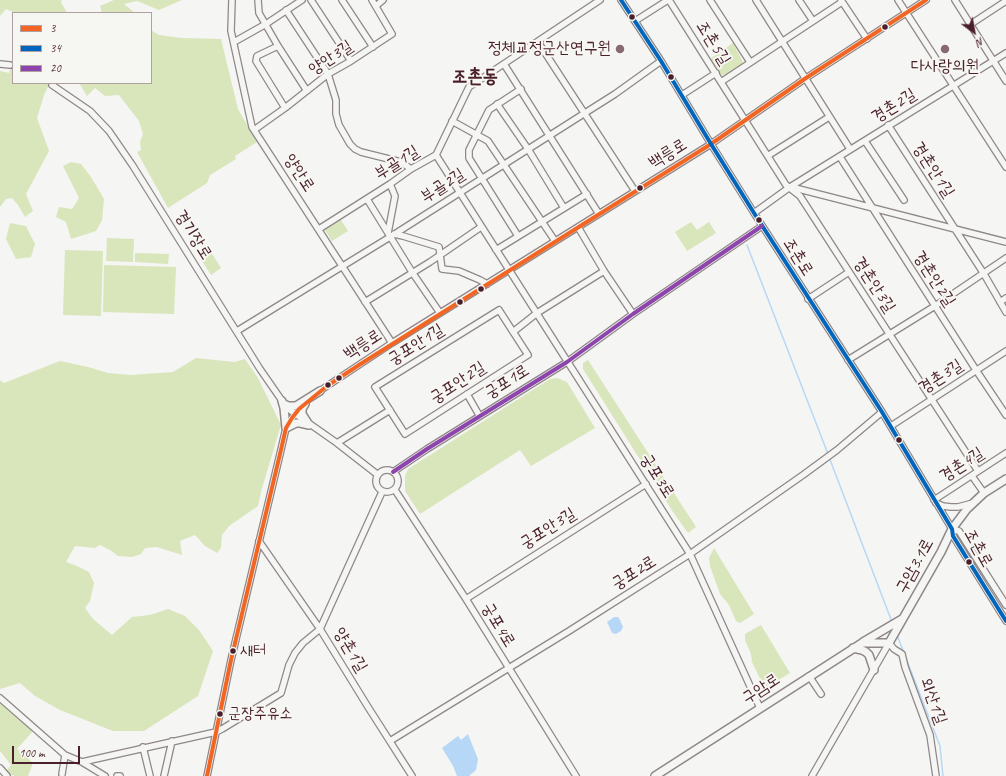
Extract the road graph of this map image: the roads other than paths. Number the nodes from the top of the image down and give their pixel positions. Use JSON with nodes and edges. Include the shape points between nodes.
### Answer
{"nodes":[{"id":1,"x":232,"y":0,"type":"edge"},
{"id":2,"x":258,"y":0,"type":"edge"},
{"id":3,"x":302,"y":0,"type":"edge"},
{"id":4,"x":311,"y":0,"type":"edge"},
{"id":5,"x":342,"y":0,"type":"edge"},
{"id":6,"x":372,"y":0,"type":"edge"},
{"id":7,"x":383,"y":0,"type":"edge"},
{"id":8,"x":600,"y":0,"type":"edge"},
{"id":9,"x":620,"y":0,"type":"edge"},
{"id":10,"x":668,"y":0,"type":"edge"},
{"id":11,"x":710,"y":0,"type":"edge"},
{"id":12,"x":756,"y":0,"type":"edge"},
{"id":13,"x":799,"y":0,"type":"edge"},
{"id":14,"x":898,"y":0,"type":"edge"},
{"id":15,"x":926,"y":0,"type":"edge"},
{"id":16,"x":955,"y":0,"type":"edge"},
{"id":17,"x":841,"y":1,"type":"edge"},
{"id":18,"x":1006,"y":1,"type":"edge"},
{"id":19,"x":376,"y":6,"type":"junction"},
{"id":20,"x":286,"y":10,"type":"junction"},
{"id":21,"x":906,"y":12,"type":"junction"},
{"id":22,"x":635,"y":21,"type":"junction"},
{"id":23,"x":813,"y":21,"type":"junction"},
{"id":24,"x":266,"y":24,"type":"junction"},
{"id":25,"x":970,"y":24,"type":"junction"},
{"id":26,"x":867,"y":39,"type":"junction"},
{"id":27,"x":782,"y":41,"type":"junction"},
{"id":28,"x":234,"y":42,"type":"junction"},
{"id":29,"x":538,"y":42,"type":"junction"},
{"id":30,"x":278,"y":46,"type":"junction"},
{"id":31,"x":373,"y":47,"type":"junction"},
{"id":32,"x":1006,"y":52,"type":"edge"},
{"id":33,"x":993,"y":60,"type":"junction"},
{"id":34,"x":661,"y":61,"type":"junction"},
{"id":35,"x":351,"y":62,"type":"junction"},
{"id":36,"x":750,"y":62,"type":"junction"},
{"id":37,"x":0,"y":64,"type":"edge"},
{"id":38,"x":504,"y":64,"type":"junction"},
{"id":39,"x":10,"y":65,"type":"dead end"},
{"id":40,"x":716,"y":73,"type":"junction"},
{"id":41,"x":328,"y":74,"type":"junction"},
{"id":42,"x":806,"y":78,"type":"junction"},
{"id":43,"x":1006,"y":81,"type":"edge"},
{"id":44,"x":721,"y":82,"type":"junction"},
{"id":45,"x":953,"y":85,"type":"junction"},
{"id":46,"x":52,"y":86,"type":"dead end"},
{"id":47,"x":521,"y":89,"type":"junction"},
{"id":48,"x":307,"y":90,"type":"junction"},
{"id":49,"x":682,"y":95,"type":"junction"},
{"id":50,"x":497,"y":104,"type":"junction"},
{"id":51,"x":285,"y":108,"type":"junction"},
{"id":52,"x":585,"y":113,"type":"junction"},
{"id":53,"x":829,"y":117,"type":"junction"},
{"id":54,"x":746,"y":120,"type":"junction"},
{"id":55,"x":452,"y":121,"type":"junction"},
{"id":56,"x":888,"y":125,"type":"junction"},
{"id":57,"x":254,"y":130,"type":"junction"},
{"id":58,"x":476,"y":134,"type":"junction"},
{"id":59,"x":550,"y":135,"type":"junction"},
{"id":60,"x":865,"y":141,"type":"junction"},
{"id":61,"x":711,"y":144,"type":"junction"},
{"id":62,"x":528,"y":149,"type":"junction"},
{"id":63,"x":850,"y":150,"type":"junction"},
{"id":64,"x":768,"y":155,"type":"junction"},
{"id":65,"x":436,"y":156,"type":"junction"},
{"id":66,"x":840,"y":157,"type":"junction"},
{"id":67,"x":504,"y":164,"type":"junction"},
{"id":68,"x":1006,"y":166,"type":"edge"},
{"id":69,"x":411,"y":170,"type":"junction"},
{"id":70,"x":481,"y":178,"type":"junction"},
{"id":71,"x":390,"y":184,"type":"junction"},
{"id":72,"x":790,"y":187,"type":"junction"},
{"id":73,"x":635,"y":191,"type":"junction"},
{"id":74,"x":459,"y":193,"type":"junction"},
{"id":75,"x":587,"y":194,"type":"junction"},
{"id":76,"x":367,"y":199,"type":"junction"},
{"id":77,"x":904,"y":200,"type":"dead end"},
{"id":78,"x":564,"y":208,"type":"junction"},
{"id":79,"x":872,"y":208,"type":"junction"},
{"id":80,"x":754,"y":213,"type":"junction"},
{"id":81,"x":599,"y":214,"type":"junction"},
{"id":82,"x":542,"y":222,"type":"junction"},
{"id":83,"x":762,"y":226,"type":"junction"},
{"id":84,"x":481,"y":227,"type":"junction"},
{"id":85,"x":578,"y":227,"type":"junction"},
{"id":86,"x":319,"y":229,"type":"junction"},
{"id":87,"x":955,"y":229,"type":"junction"},
{"id":88,"x":391,"y":235,"type":"junction"},
{"id":89,"x":518,"y":236,"type":"junction"},
{"id":90,"x":555,"y":241,"type":"junction"},
{"id":91,"x":1003,"y":241,"type":"edge"},
{"id":92,"x":496,"y":250,"type":"junction"},
{"id":93,"x":440,"y":255,"type":"junction"},
{"id":94,"x":1006,"y":258,"type":"edge"},
{"id":95,"x":342,"y":266,"type":"junction"},
{"id":96,"x":509,"y":271,"type":"junction"},
{"id":97,"x":604,"y":271,"type":"junction"},
{"id":98,"x":412,"y":272,"type":"junction"},
{"id":99,"x":849,"y":272,"type":"junction"},
{"id":100,"x":984,"y":274,"type":"junction"},
{"id":101,"x":487,"y":284,"type":"junction"},
{"id":102,"x":808,"y":298,"type":"junction"},
{"id":103,"x":1006,"y":298,"type":"edge"},
{"id":104,"x":365,"y":302,"type":"junction"},
{"id":105,"x":1000,"y":302,"type":"junction"},
{"id":106,"x":935,"y":306,"type":"junction"},
{"id":107,"x":1006,"y":312,"type":"edge"},
{"id":108,"x":440,"y":313,"type":"junction"},
{"id":109,"x":537,"y":314,"type":"junction"},
{"id":110,"x":632,"y":314,"type":"junction"},
{"id":111,"x":237,"y":331,"type":"junction"},
{"id":112,"x":513,"y":332,"type":"junction"},
{"id":113,"x":889,"y":334,"type":"junction"},
{"id":114,"x":392,"y":343,"type":"junction"},
{"id":115,"x":1006,"y":351,"type":"edge"},
{"id":116,"x":848,"y":360,"type":"junction"},
{"id":117,"x":567,"y":362,"type":"junction"},
{"id":118,"x":976,"y":370,"type":"junction"},
{"id":119,"x":320,"y":390,"type":"junction"},
{"id":120,"x":467,"y":394,"type":"junction"},
{"id":121,"x":932,"y":399,"type":"junction"},
{"id":122,"x":283,"y":402,"type":"junction"},
{"id":123,"x":305,"y":404,"type":"junction"},
{"id":124,"x":390,"y":410,"type":"junction"},
{"id":125,"x":882,"y":412,"type":"junction"},
{"id":126,"x":294,"y":414,"type":"junction"},
{"id":127,"x":480,"y":415,"type":"junction"},
{"id":128,"x":1006,"y":415,"type":"edge"},
{"id":129,"x":309,"y":425,"type":"junction"},
{"id":130,"x":891,"y":426,"type":"junction"},
{"id":131,"x":286,"y":428,"type":"junction"},
{"id":132,"x":337,"y":443,"type":"junction"},
{"id":133,"x":1006,"y":453,"type":"edge"},
{"id":134,"x":978,"y":471,"type":"junction"},
{"id":135,"x":393,"y":472,"type":"junction"},
{"id":136,"x":378,"y":475,"type":"junction"},
{"id":137,"x":972,"y":476,"type":"junction"},
{"id":138,"x":1006,"y":479,"type":"edge"},
{"id":139,"x":646,"y":484,"type":"junction"},
{"id":140,"x":395,"y":490,"type":"junction"},
{"id":141,"x":382,"y":492,"type":"junction"},
{"id":142,"x":984,"y":493,"type":"junction"},
{"id":143,"x":935,"y":501,"type":"junction"},
{"id":144,"x":975,"y":502,"type":"junction"},
{"id":145,"x":952,"y":529,"type":"junction"},
{"id":146,"x":259,"y":541,"type":"junction"},
{"id":147,"x":690,"y":554,"type":"junction"},
{"id":148,"x":466,"y":599,"type":"junction"},
{"id":149,"x":1006,"y":605,"type":"edge"},
{"id":150,"x":902,"y":619,"type":"junction"},
{"id":151,"x":1006,"y":621,"type":"edge"},
{"id":152,"x":320,"y":629,"type":"junction"},
{"id":153,"x":889,"y":642,"type":"junction"},
{"id":154,"x":862,"y":643,"type":"junction"},
{"id":155,"x":853,"y":648,"type":"junction"},
{"id":156,"x":508,"y":668,"type":"junction"},
{"id":157,"x":874,"y":670,"type":"junction"},
{"id":158,"x":809,"y":676,"type":"junction"},
{"id":159,"x":820,"y":694,"type":"dead end"},
{"id":160,"x":0,"y":698,"type":"edge"},
{"id":161,"x":760,"y":708,"type":"junction"},
{"id":162,"x":216,"y":732,"type":"junction"},
{"id":163,"x":172,"y":741,"type":"junction"},
{"id":164,"x":390,"y":741,"type":"junction"},
{"id":165,"x":143,"y":747,"type":"junction"},
{"id":166,"x":66,"y":755,"type":"junction"},
{"id":167,"x":82,"y":762,"type":"junction"},
{"id":168,"x":0,"y":768,"type":"edge"},
{"id":169,"x":62,"y":774,"type":"dead end"},
{"id":170,"x":7,"y":776,"type":"edge"},
{"id":171,"x":105,"y":776,"type":"edge"},
{"id":172,"x":117,"y":776,"type":"edge"},
{"id":173,"x":120,"y":776,"type":"edge"},
{"id":174,"x":150,"y":776,"type":"edge"},
{"id":175,"x":164,"y":776,"type":"edge"},
{"id":176,"x":207,"y":776,"type":"edge"},
{"id":177,"x":412,"y":776,"type":"edge"},
{"id":178,"x":576,"y":776,"type":"edge"},
{"id":179,"x":655,"y":776,"type":"edge"},
{"id":180,"x":812,"y":776,"type":"edge"},
{"id":181,"x":936,"y":776,"type":"edge"}],
"edges":[{"from":1,"to":28,"type":"street","name":"양안로"},
{"from":2,"to":24,"type":"street","via":[[259,13]]},
{"from":3,"to":20,"type":"street"},
{"from":4,"to":35,"type":"street"},
{"from":5,"to":31,"type":"street"},
{"from":6,"to":19,"type":"street","name":"양안3길"},
{"from":7,"to":19,"type":"street"},
{"from":8,"to":29,"type":"street","name":"부골1길"},
{"from":9,"to":22,"type":"street","name":"조촌로"},
{"from":10,"to":22,"type":"street"},
{"from":10,"to":40,"type":"street","name":"조촌5길"},
{"from":11,"to":36,"type":"street"},
{"from":12,"to":27,"type":"street"},
{"from":13,"to":23,"type":"street"},
{"from":14,"to":21,"type":"street"},
{"from":15,"to":21,"type":"street","name":"백릉로"},
{"from":16,"to":25,"type":"street"},
{"from":17,"to":23,"type":"street","name":"조촌5길"},
{"from":17,"to":26,"type":"street"},
{"from":18,"to":25,"type":"street"},
{"from":19,"to":31,"type":"street","name":"양안3길","via":[[392,34]]},
{"from":20,"to":24,"type":"street"},
{"from":20,"to":41,"type":"street"},
{"from":21,"to":26,"type":"street","name":"백릉로"},
{"from":21,"to":45,"type":"street"},
{"from":22,"to":34,"type":"street","name":"조촌로"},
{"from":23,"to":27,"type":"street","name":"조촌5길"},
{"from":24,"to":28,"type":"street"},
{"from":24,"to":30,"type":"street"},
{"from":25,"to":33,"type":"street"},
{"from":26,"to":42,"type":"street","name":"백릉로"},
{"from":27,"to":36,"type":"street","name":"조촌5길"},
{"from":27,"to":42,"type":"street"},
{"from":28,"to":57,"type":"street","name":"양안로"},
{"from":29,"to":38,"type":"street","name":"부골1길"},
{"from":29,"to":52,"type":"street"},
{"from":30,"to":48,"type":"street"},
{"from":30,"to":51,"type":"street","via":[[257,56],[256,61]]},
{"from":31,"to":35,"type":"street","name":"양안3길"},
{"from":32,"to":33,"type":"street","name":"경촌2길"},
{"from":33,"to":43,"type":"street"},
{"from":33,"to":45,"type":"street","name":"경촌2길"},
{"from":34,"to":49,"type":"street","name":"조촌로"},
{"from":34,"to":52,"type":"street","name":"부골2길"},
{"from":35,"to":41,"type":"street","name":"양안3길"},
{"from":36,"to":44,"type":"street","name":"조촌5길"},
{"from":37,"to":39,"type":"street"},
{"from":38,"to":47,"type":"street"},
{"from":38,"to":55,"type":"street","name":"부골1길","via":[[469,87]]},
{"from":40,"to":44,"type":"street","name":"조촌5길"},
{"from":40,"to":49,"type":"street"},
{"from":41,"to":48,"type":"street","name":"양안3길"},
{"from":41,"to":69,"type":"street","via":[[336,100],[339,125],[350,144],[361,152],[401,162]]},
{"from":42,"to":53,"type":"street"},
{"from":42,"to":54,"type":"street","name":"백릉로"},
{"from":44,"to":54,"type":"street","name":"조촌5길"},
{"from":45,"to":56,"type":"street","name":"경촌2길"},
{"from":45,"to":68,"type":"street"},
{"from":46,"to":111,"type":"street","name":"경기장로","via":[[90,111],[109,131]]},
{"from":47,"to":50,"type":"street"},
{"from":47,"to":59,"type":"street"},
{"from":48,"to":51,"type":"street","name":"양안3길"},
{"from":49,"to":61,"type":"street","name":"조촌로"},
{"from":50,"to":58,"type":"street","via":[[489,110]]},
{"from":50,"to":62,"type":"street"},
{"from":51,"to":57,"type":"street","name":"양안3길"},
{"from":52,"to":59,"type":"street","name":"부골2길"},
{"from":52,"to":73,"type":"street"},
{"from":53,"to":63,"type":"street"},
{"from":53,"to":64,"type":"street"},
{"from":54,"to":61,"type":"street","name":"백릉로"},
{"from":54,"to":64,"type":"street"},
{"from":55,"to":58,"type":"street"},
{"from":55,"to":65,"type":"street","name":"부골1길"},
{"from":56,"to":60,"type":"street","name":"경촌2길"},
{"from":56,"to":87,"type":"street","name":"경촌안1길"},
{"from":57,"to":86,"type":"street","name":"양안로"},
{"from":58,"to":67,"type":"street","via":[[488,141]]},
{"from":58,"to":70,"type":"street","via":[[469,150],[469,158]]},
{"from":59,"to":62,"type":"street","name":"부골2길"},
{"from":59,"to":75,"type":"street"},
{"from":60,"to":63,"type":"street","name":"경촌2길"},
{"from":60,"to":77,"type":"street"},
{"from":61,"to":73,"type":"street","name":"백릉로"},
{"from":61,"to":80,"type":"street","name":"조촌로"},
{"from":62,"to":67,"type":"street","name":"부골2길"},
{"from":62,"to":78,"type":"street"},
{"from":63,"to":66,"type":"street","name":"경촌2길"},
{"from":64,"to":72,"type":"street","via":[[786,185]]},
{"from":65,"to":69,"type":"street","name":"부골1길"},
{"from":65,"to":74,"type":"street","name":"궁포3로"},
{"from":66,"to":72,"type":"street","name":"경촌2길"},
{"from":66,"to":79,"type":"street","name":"경촌안2길"},
{"from":67,"to":70,"type":"street","name":"부골2길"},
{"from":67,"to":82,"type":"street"},
{"from":69,"to":71,"type":"street","name":"부골1길"},
{"from":70,"to":74,"type":"street","name":"부골2길"},
{"from":70,"to":89,"type":"street"},
{"from":71,"to":76,"type":"street","name":"부골1길"},
{"from":71,"to":88,"type":"street","via":[[395,196]]},
{"from":72,"to":79,"type":"street"},
{"from":72,"to":80,"type":"street","name":"경촌2길"},
{"from":72,"to":99,"type":"street","name":"경촌안3길","via":[[800,196]]},
{"from":73,"to":81,"type":"street","name":"백릉로"},
{"from":74,"to":84,"type":"street","name":"궁포3로"},
{"from":74,"to":88,"type":"street","name":"부골2길"},
{"from":75,"to":78,"type":"street"},
{"from":75,"to":81,"type":"street"},
{"from":76,"to":86,"type":"street","name":"부골1길"},
{"from":76,"to":88,"type":"street"},
{"from":78,"to":82,"type":"street"},
{"from":79,"to":87,"type":"street","name":"경촌안1길"},
{"from":79,"to":106,"type":"street","name":"경촌안2길"},
{"from":80,"to":83,"type":"street","name":"조촌로"},
{"from":81,"to":85,"type":"street","name":"백릉로"},
{"from":82,"to":89,"type":"street"},
{"from":82,"to":90,"type":"street"},
{"from":83,"to":102,"type":"street","name":"조촌로"},
{"from":83,"to":110,"type":"street","name":"궁포1로"},
{"from":84,"to":92,"type":"street","name":"궁포3로"},
{"from":84,"to":93,"type":"street"},
{"from":85,"to":90,"type":"street","name":"백릉로"},
{"from":85,"to":97,"type":"street"},
{"from":86,"to":95,"type":"street","name":"양안로"},
{"from":87,"to":91,"type":"street","name":"경촌안1길"},
{"from":87,"to":100,"type":"street","name":"경촌안1길"},
{"from":88,"to":93,"type":"street","via":[[439,247]]},
{"from":88,"to":95,"type":"street","name":"부골2길"},
{"from":88,"to":98,"type":"street"},
{"from":89,"to":92,"type":"street"},
{"from":90,"to":96,"type":"street","name":"백릉로"},
{"from":92,"to":96,"type":"street","name":"궁포3로"},
{"from":93,"to":98,"type":"street"},
{"from":93,"to":101,"type":"street","via":[[442,269],[459,271]]},
{"from":94,"to":100,"type":"street"},
{"from":95,"to":104,"type":"street","name":"양안로"},
{"from":95,"to":111,"type":"street","name":"부골2길"},
{"from":96,"to":101,"type":"street","name":"백릉로"},
{"from":96,"to":109,"type":"street","name":"궁포3로"},
{"from":97,"to":109,"type":"street"},
{"from":97,"to":110,"type":"street"},
{"from":98,"to":104,"type":"street"},
{"from":98,"to":108,"type":"street"},
{"from":99,"to":102,"type":"street"},
{"from":99,"to":113,"type":"street","name":"경촌안3길"},
{"from":100,"to":105,"type":"street","name":"경촌안1길"},
{"from":100,"to":106,"type":"street"},
{"from":101,"to":108,"type":"street","name":"백릉로"},
{"from":102,"to":116,"type":"street","name":"조촌로"},
{"from":103,"to":105,"type":"street"},
{"from":104,"to":114,"type":"street","name":"양안로"},
{"from":105,"to":107,"type":"street","name":"경촌안1길"},
{"from":106,"to":113,"type":"street"},
{"from":106,"to":118,"type":"street","name":"경촌안2길"},
{"from":108,"to":114,"type":"street","name":"백릉로"},
{"from":109,"to":112,"type":"street"},
{"from":109,"to":117,"type":"street","name":"궁포3로"},
{"from":110,"to":117,"type":"street","name":"궁포1로"},
{"from":111,"to":122,"type":"street","name":"경기장로"},
{"from":112,"to":120,"type":"street","name":"궁포안2길","via":[[528,355]]},
{"from":112,"to":124,"type":"street","name":"궁포안1길","via":[[499,310],[375,387]]},
{"from":113,"to":116,"type":"street"},
{"from":113,"to":121,"type":"street","name":"경촌안3길"},
{"from":114,"to":119,"type":"street","name":"백릉로"},
{"from":115,"to":118,"type":"street","name":"경촌3길"},
{"from":116,"to":125,"type":"street","name":"조촌로"},
{"from":117,"to":127,"type":"street","name":"궁포1로"},
{"from":117,"to":139,"type":"street","name":"궁포3로"},
{"from":118,"to":121,"type":"street","name":"경촌3길"},
{"from":118,"to":128,"type":"street","name":"경촌안2길"},
{"from":119,"to":122,"type":"main road","via":[[296,406],[288,406]]},
{"from":119,"to":123,"type":"street","name":"백릉로"},
{"from":120,"to":124,"type":"street","name":"궁포안2길","via":[[405,434]]},
{"from":120,"to":127,"type":"street"},
{"from":121,"to":130,"type":"street","name":"경촌3길"},
{"from":121,"to":134,"type":"street","name":"경촌안3길"},
{"from":122,"to":126,"type":"street","name":"경기장로"},
{"from":122,"to":131,"type":"main road"},
{"from":123,"to":126,"type":"street","name":"백릉로"},
{"from":123,"to":129,"type":"main road","via":[[302,414]]},
{"from":124,"to":132,"type":"street"},
{"from":125,"to":130,"type":"street","name":"조촌로"},
{"from":125,"to":147,"type":"street","name":"궁포2로","via":[[803,475]]},
{"from":126,"to":129,"type":"street"},
{"from":126,"to":131,"type":"street","name":"백릉로"},
{"from":127,"to":135,"type":"street","name":"궁포1로"},
{"from":129,"to":131,"type":"main road","via":[[296,423]]},
{"from":129,"to":132,"type":"street"},
{"from":130,"to":143,"type":"street","name":"조촌로"},
{"from":131,"to":146,"type":"street","name":"백릉로"},
{"from":132,"to":136,"type":"street"},
{"from":133,"to":134,"type":"street","name":"경촌4길"},
{"from":134,"to":137,"type":"street","name":"경촌4길"},
{"from":135,"to":136,"type":"street","via":[[383,471]]},
{"from":135,"to":140,"type":"street","via":[[398,480]]},
{"from":136,"to":141,"type":"street","via":[[376,484]]},
{"from":137,"to":142,"type":"street"},
{"from":137,"to":143,"type":"street","name":"경촌4길"},
{"from":138,"to":142,"type":"main road","name":"구암3.1로"},
{"from":139,"to":147,"type":"street","name":"궁포3로"},
{"from":139,"to":148,"type":"street","name":"궁포안3길"},
{"from":140,"to":141,"type":"street"},
{"from":140,"to":148,"type":"street","name":"궁포4로"},
{"from":141,"to":152,"type":"street"},
{"from":142,"to":144,"type":"main road","name":"구암3.1로"},
{"from":143,"to":144,"type":"street","via":[[951,507]]},
{"from":143,"to":145,"type":"street","name":"조촌로"},
{"from":144,"to":145,"type":"main road","name":"구암3.1로"},
{"from":145,"to":149,"type":"street","name":"조촌로","via":[[959,531]]},
{"from":145,"to":150,"type":"main road","name":"구암3.1로"},
{"from":145,"to":151,"type":"street","name":"조촌로","via":[[953,536]]},
{"from":146,"to":152,"type":"street","name":"양촌1길"},
{"from":146,"to":162,"type":"street","name":"백릉로"},
{"from":147,"to":156,"type":"street","name":"궁포2로"},
{"from":147,"to":161,"type":"street","name":"궁포3로"},
{"from":148,"to":156,"type":"street","name":"궁포4로"},
{"from":150,"to":153,"type":"main road","name":"구암3.1로"},
{"from":150,"to":154,"type":"main road"},
{"from":152,"to":162,"type":"street","via":[[295,653],[281,693]]},
{"from":152,"to":164,"type":"street","name":"양촌1길"},
{"from":153,"to":154,"type":"main road","name":"구암로"},
{"from":153,"to":157,"type":"street"},
{"from":153,"to":181,"type":"street","name":"외산1길","via":[[902,654],[930,735]]},
{"from":154,"to":155,"type":"main road","name":"구암로"},
{"from":155,"to":157,"type":"main road","via":[[869,655]]},
{"from":155,"to":158,"type":"main road","name":"구암로"},
{"from":156,"to":164,"type":"street","name":"궁포2로"},
{"from":156,"to":178,"type":"street","name":"궁포4로"},
{"from":157,"to":180,"type":"street"},
{"from":158,"to":159,"type":"street"},
{"from":158,"to":161,"type":"main road","name":"구암로"},
{"from":160,"to":166,"type":"street"},
{"from":161,"to":179,"type":"main road","name":"구암로"},
{"from":162,"to":163,"type":"street"},
{"from":162,"to":176,"type":"street","name":"백릉로"},
{"from":163,"to":165,"type":"street"},
{"from":163,"to":175,"type":"street"},
{"from":164,"to":177,"type":"street","name":"양촌1길"},
{"from":165,"to":167,"type":"street"},
{"from":165,"to":174,"type":"street"},
{"from":166,"to":167,"type":"street"},
{"from":166,"to":169,"type":"street"},
{"from":167,"to":171,"type":"street"},
{"from":168,"to":170,"type":"street"},
{"from":172,"to":173,"type":"street"}]}
